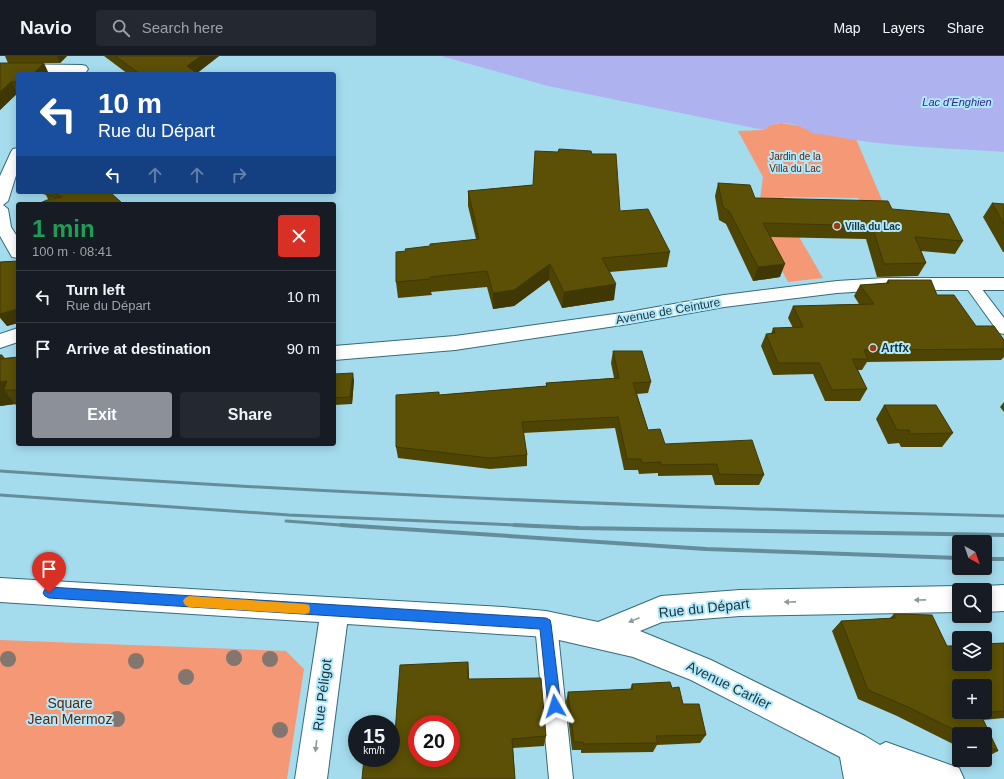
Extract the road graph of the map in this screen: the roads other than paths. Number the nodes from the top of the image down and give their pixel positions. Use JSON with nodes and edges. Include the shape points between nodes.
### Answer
{"nodes":[{"id":1,"x":0,"y":68,"type":"edge"},
{"id":2,"x":82,"y":68,"type":"edge"},
{"id":3,"x":16,"y":157,"type":"edge"},
{"id":4,"x":0,"y":201,"type":"edge"},
{"id":5,"x":0,"y":209,"type":"edge"},
{"id":6,"x":16,"y":250,"type":"edge"},
{"id":7,"x":970,"y":283,"type":"junction"},
{"id":8,"x":1004,"y":284,"type":"edge"},
{"id":9,"x":1004,"y":329,"type":"edge"},
{"id":10,"x":16,"y":336,"type":"edge"},
{"id":11,"x":0,"y":341,"type":"edge"},
{"id":12,"x":336,"y":354,"type":"edge"},
{"id":13,"x":0,"y":590,"type":"edge"},
{"id":14,"x":1004,"y":598,"type":"edge"},
{"id":15,"x":952,"y":599,"type":"edge"},
{"id":16,"x":992,"y":599,"type":"edge"},
{"id":17,"x":335,"y":611,"type":"junction"},
{"id":18,"x":546,"y":624,"type":"junction"},
{"id":19,"x":601,"y":634,"type":"junction"},
{"id":20,"x":854,"y":746,"type":"junction"},
{"id":21,"x":312,"y":779,"type":"edge"},
{"id":22,"x":561,"y":779,"type":"edge"},
{"id":23,"x":860,"y":779,"type":"edge"},
{"id":24,"x":905,"y":779,"type":"edge"},
{"id":25,"x":948,"y":779,"type":"edge"}],
"edges":[{"from":1,"to":2,"type":"street"},
{"from":3,"to":4,"type":"street"},
{"from":5,"to":6,"type":"street","via":[[3,227]]},
{"from":7,"to":8,"type":"street","name":"Avenue de Ceinture"},
{"from":7,"to":9,"type":"lane"},
{"from":7,"to":12,"type":"street","name":"Avenue de Ceinture","via":[[837,287],[724,301],[629,318],[455,343]]},
{"from":10,"to":11,"type":"street"},
{"from":13,"to":17,"type":"street"},
{"from":14,"to":16,"type":"street"},
{"from":15,"to":19,"type":"street","name":"Rue du Départ","one_way":true,"via":[[740,603],[661,609]]},
{"from":17,"to":18,"type":"street"},
{"from":17,"to":21,"type":"street","name":"Rue Péligot","one_way":true},
{"from":18,"to":19,"type":"street"},
{"from":18,"to":22,"type":"lane"},
{"from":19,"to":20,"type":"street","name":"Avenue Carlier","via":[[634,643],[701,670]]},
{"from":20,"to":23,"type":"street"},
{"from":20,"to":24,"type":"street","name":"Avenue Carlier"},
{"from":20,"to":25,"type":"street","name":"Avenue Carlier"}]}
